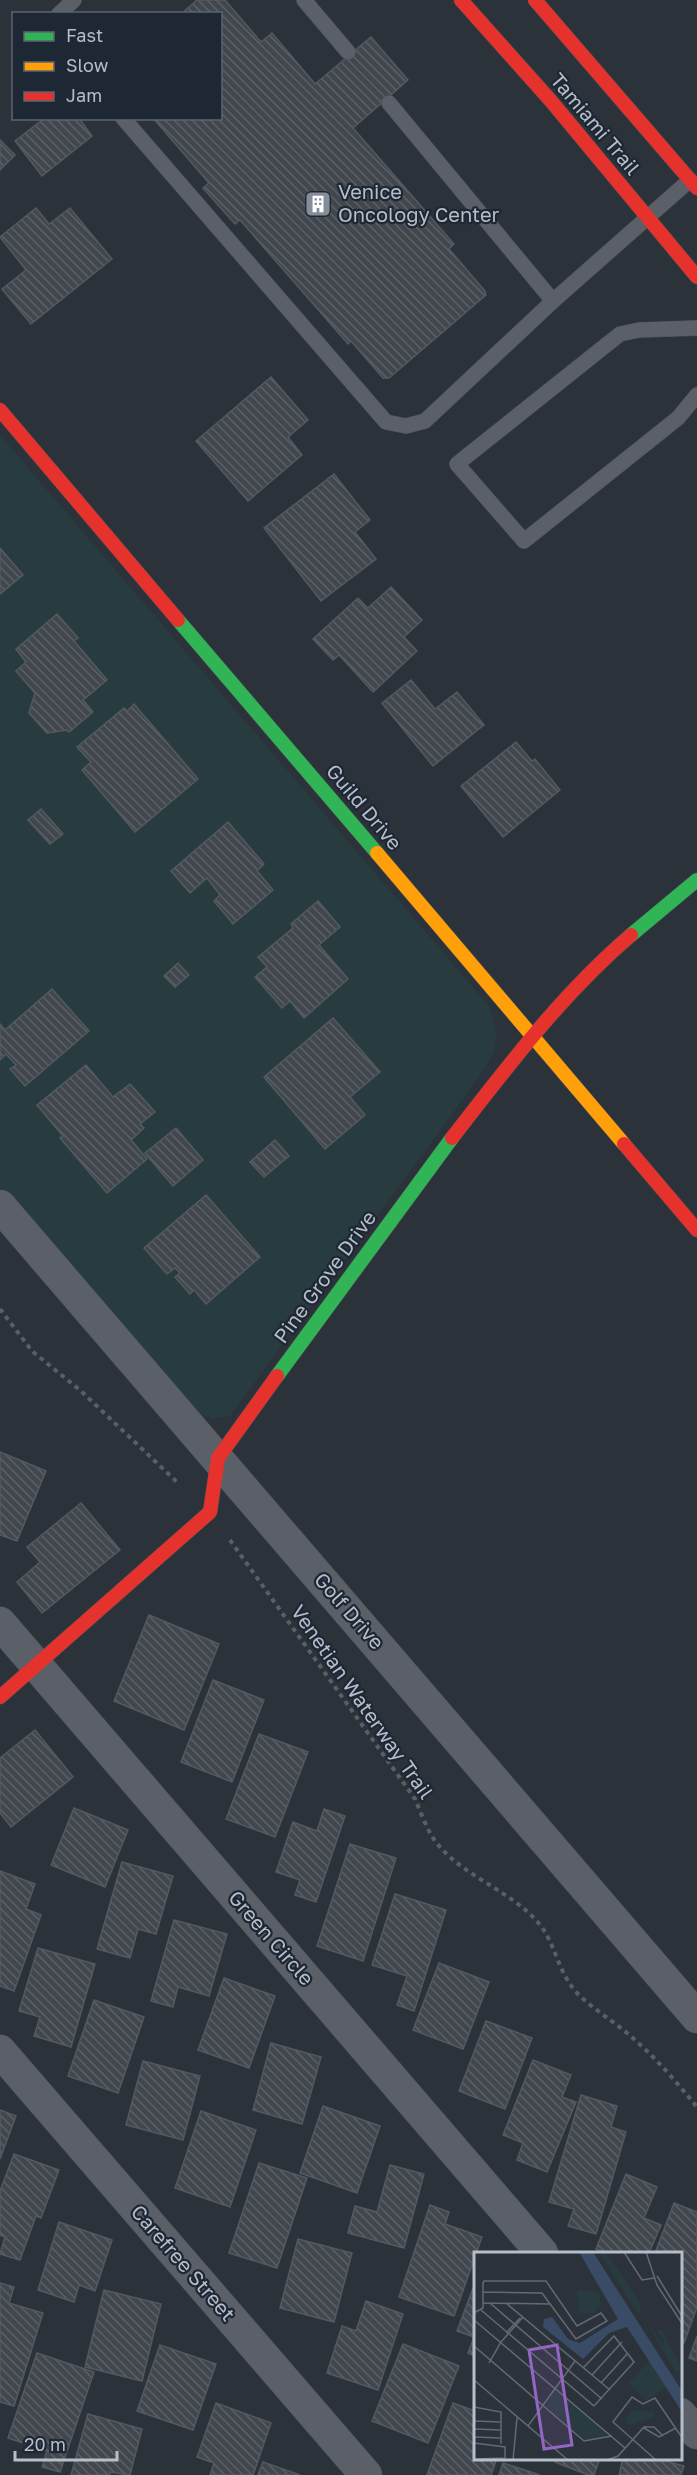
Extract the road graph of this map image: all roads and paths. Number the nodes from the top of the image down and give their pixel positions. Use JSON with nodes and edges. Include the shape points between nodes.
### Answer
{"nodes":[{"id":1,"x":74,"y":0,"type":"edge"},
{"id":2,"x":304,"y":0,"type":"edge"},
{"id":3,"x":461,"y":0,"type":"edge"},
{"id":4,"x":535,"y":0,"type":"edge"},
{"id":5,"x":61,"y":12,"type":"edge"},
{"id":6,"x":348,"y":52,"type":"dead end"},
{"id":7,"x":389,"y":103,"type":"dead end"},
{"id":8,"x":125,"y":120,"type":"edge"},
{"id":9,"x":694,"y":184,"type":"edge"},
{"id":10,"x":648,"y":217,"type":"junction"},
{"id":11,"x":697,"y":277,"type":"edge"},
{"id":12,"x":553,"y":301,"type":"junction"},
{"id":13,"x":697,"y":328,"type":"edge"},
{"id":14,"x":697,"y":395,"type":"edge"},
{"id":15,"x":0,"y":410,"type":"edge"},
{"id":16,"x":697,"y":880,"type":"edge"},
{"id":17,"x":531,"y":1036,"type":"junction"},
{"id":18,"x":0,"y":1206,"type":"edge"},
{"id":19,"x":697,"y":1230,"type":"edge"},
{"id":20,"x":0,"y":1309,"type":"edge"},
{"id":21,"x":218,"y":1458,"type":"junction"},
{"id":22,"x":210,"y":1512,"type":"junction"},
{"id":23,"x":0,"y":1623,"type":"edge"},
{"id":24,"x":37,"y":1665,"type":"junction"},
{"id":25,"x":0,"y":1697,"type":"edge"},
{"id":26,"x":697,"y":2017,"type":"edge"},
{"id":27,"x":0,"y":2050,"type":"edge"},
{"id":28,"x":697,"y":2107,"type":"edge"},
{"id":29,"x":541,"y":2252,"type":"edge"},
{"id":30,"x":682,"y":2415,"type":"edge"},
{"id":31,"x":697,"y":2433,"type":"edge"},
{"id":32,"x":366,"y":2475,"type":"edge"}],
"edges":[{"from":1,"to":5,"type":"lane"},
{"from":2,"to":6,"type":"lane"},
{"from":3,"to":10,"type":"street","name":"Tamiami Trail"},
{"from":4,"to":9,"type":"street","name":"Tamiami Trail"},
{"from":7,"to":12,"type":"lane"},
{"from":8,"to":12,"type":"lane","via":[[386,422],[406,426],[424,421]]},
{"from":9,"to":10,"type":"lane"},
{"from":10,"to":11,"type":"street","name":"Tamiami Trail"},
{"from":10,"to":12,"type":"lane"},
{"from":13,"to":14,"type":"lane","via":[[620,334],[457,464],[524,541],[678,418]]},
{"from":15,"to":17,"type":"street","name":"Guild Drive"},
{"from":16,"to":17,"type":"street","name":"Pine Grove Drive","via":[[603,959]]},
{"from":17,"to":19,"type":"street","name":"Guild Drive"},
{"from":17,"to":21,"type":"street","name":"Pine Grove Drive","via":[[414,1187]]},
{"from":18,"to":21,"type":"street","name":"Golf Drive"},
{"from":20,"to":22,"type":"path","name":"Venetian Waterway Trail","via":[[32,1351],[81,1391]]},
{"from":21,"to":22,"type":"street","name":"Pine Grove Drive"},
{"from":21,"to":26,"type":"street","name":"Golf Drive"},
{"from":22,"to":24,"type":"street"},
{"from":22,"to":28,"type":"path","name":"Venetian Waterway Trail","via":[[415,1799],[439,1846],[540,1926],[578,1993],[638,2042]]},
{"from":23,"to":24,"type":"street","name":"Green Circle"},
{"from":24,"to":25,"type":"street"},
{"from":24,"to":29,"type":"street","name":"Green Circle"},
{"from":27,"to":32,"type":"street","name":"Carefree Street"},
{"from":30,"to":31,"type":"street"}]}
